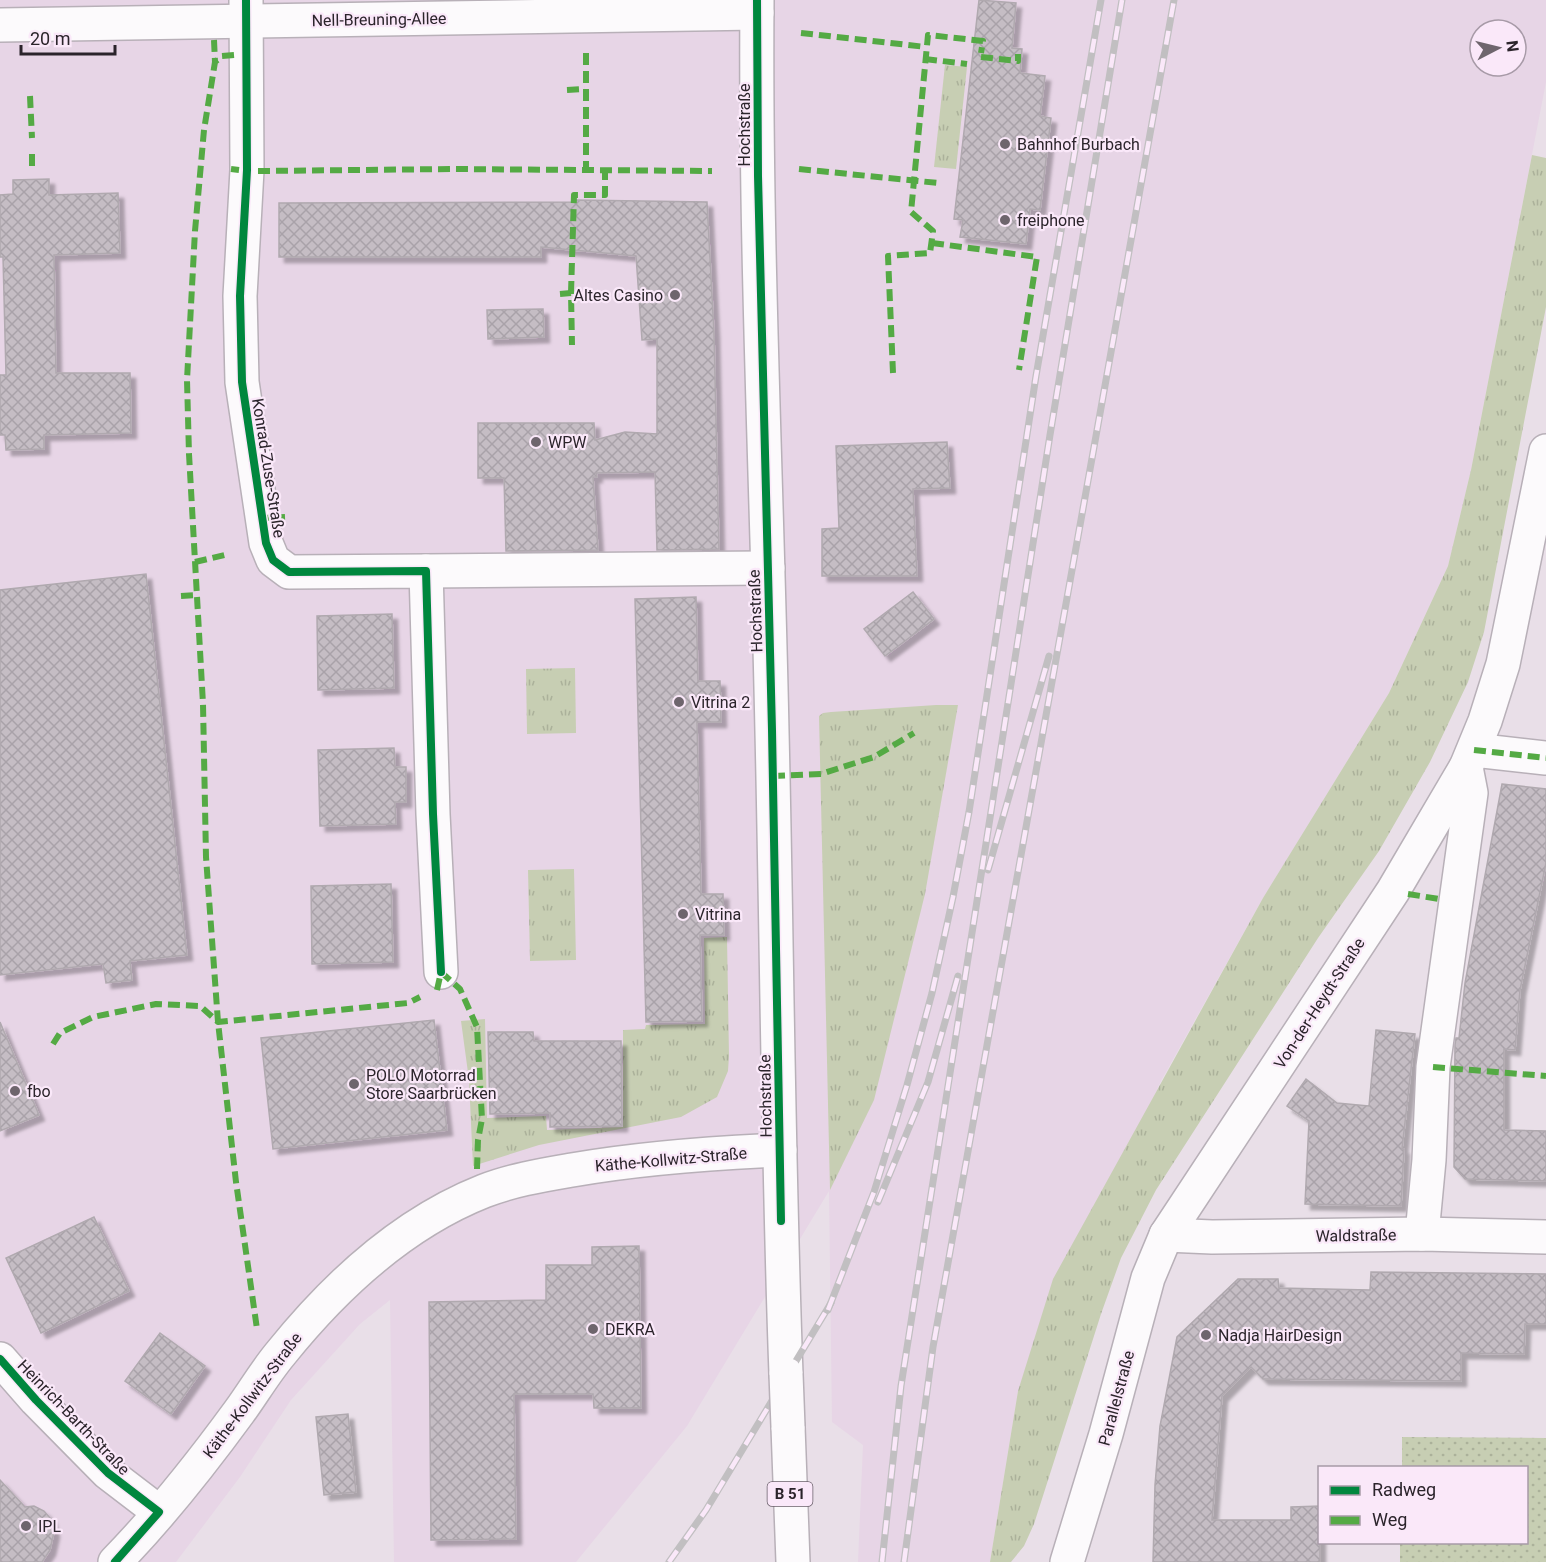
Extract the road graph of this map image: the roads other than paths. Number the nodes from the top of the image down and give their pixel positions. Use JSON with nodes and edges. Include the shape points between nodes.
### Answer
{"nodes":[{"id":1,"x":757,"y":7,"type":"edge"},
{"id":2,"x":246,"y":10,"type":"edge"},
{"id":3,"x":0,"y":25,"type":"edge"},
{"id":4,"x":1546,"y":451,"type":"edge"},
{"id":5,"x":768,"y":568,"type":"junction"},
{"id":6,"x":426,"y":571,"type":"junction"},
{"id":7,"x":1546,"y":758,"type":"edge"},
{"id":8,"x":1470,"y":759,"type":"junction"},
{"id":9,"x":441,"y":972,"type":"dead end"},
{"id":10,"x":780,"y":1150,"type":"junction"},
{"id":11,"x":1422,"y":1234,"type":"junction"},
{"id":12,"x":1166,"y":1235,"type":"junction"},
{"id":13,"x":1546,"y":1237,"type":"edge"},
{"id":14,"x":0,"y":1359,"type":"edge"},
{"id":15,"x":159,"y":1512,"type":"junction"},
{"id":16,"x":114,"y":1562,"type":"edge"},
{"id":17,"x":793,"y":1562,"type":"edge"},
{"id":18,"x":1067,"y":1562,"type":"edge"}],
"edges":[{"from":1,"to":2,"type":"street","name":"Nell-Breuning-Allee"},
{"from":1,"to":5,"type":"street","name":"Hochstraße","number":"B 51"},
{"from":2,"to":3,"type":"street","name":"Nell-Breuning-Allee"},
{"from":2,"to":6,"type":"street","name":"Konrad-Zuse-Straße","via":[[242,382],[266,543],[273,560],[290,572]]},
{"from":4,"to":8,"type":"street","name":"Von-der-Heydt-Straße","via":[[1503,664]]},
{"from":5,"to":6,"type":"street","name":"Konrad-Zuse-Straße"},
{"from":5,"to":10,"type":"street","name":"Hochstraße","number":"B 51"},
{"from":6,"to":9,"type":"street"},
{"from":7,"to":8,"type":"street"},
{"from":8,"to":11,"type":"street","name":"Von-der-Heydt-Straße","via":[[1471,793],[1433,1067]]},
{"from":8,"to":12,"type":"street","name":"Von-der-Heydt-Straße","via":[[1393,891]]},
{"from":10,"to":15,"type":"street","name":"Käthe-Kollwitz-Straße","via":[[642,1159],[553,1173],[485,1191],[416,1227],[332,1295],[280,1353],[214,1446]]},
{"from":10,"to":17,"type":"street","name":"Hochstraße","number":"B 51","bridge":true},
{"from":11,"to":12,"type":"street","name":"Waldstraße"},
{"from":11,"to":13,"type":"street","name":"Waldstraße"},
{"from":12,"to":18,"type":"street","name":"Parallelstraße","via":[[1148,1278]]},
{"from":14,"to":15,"type":"street","name":"Heinrich-Barth-Straße","via":[[108,1473]]},
{"from":15,"to":16,"type":"street","name":"Käthe-Kollwitz-Straße"}]}
